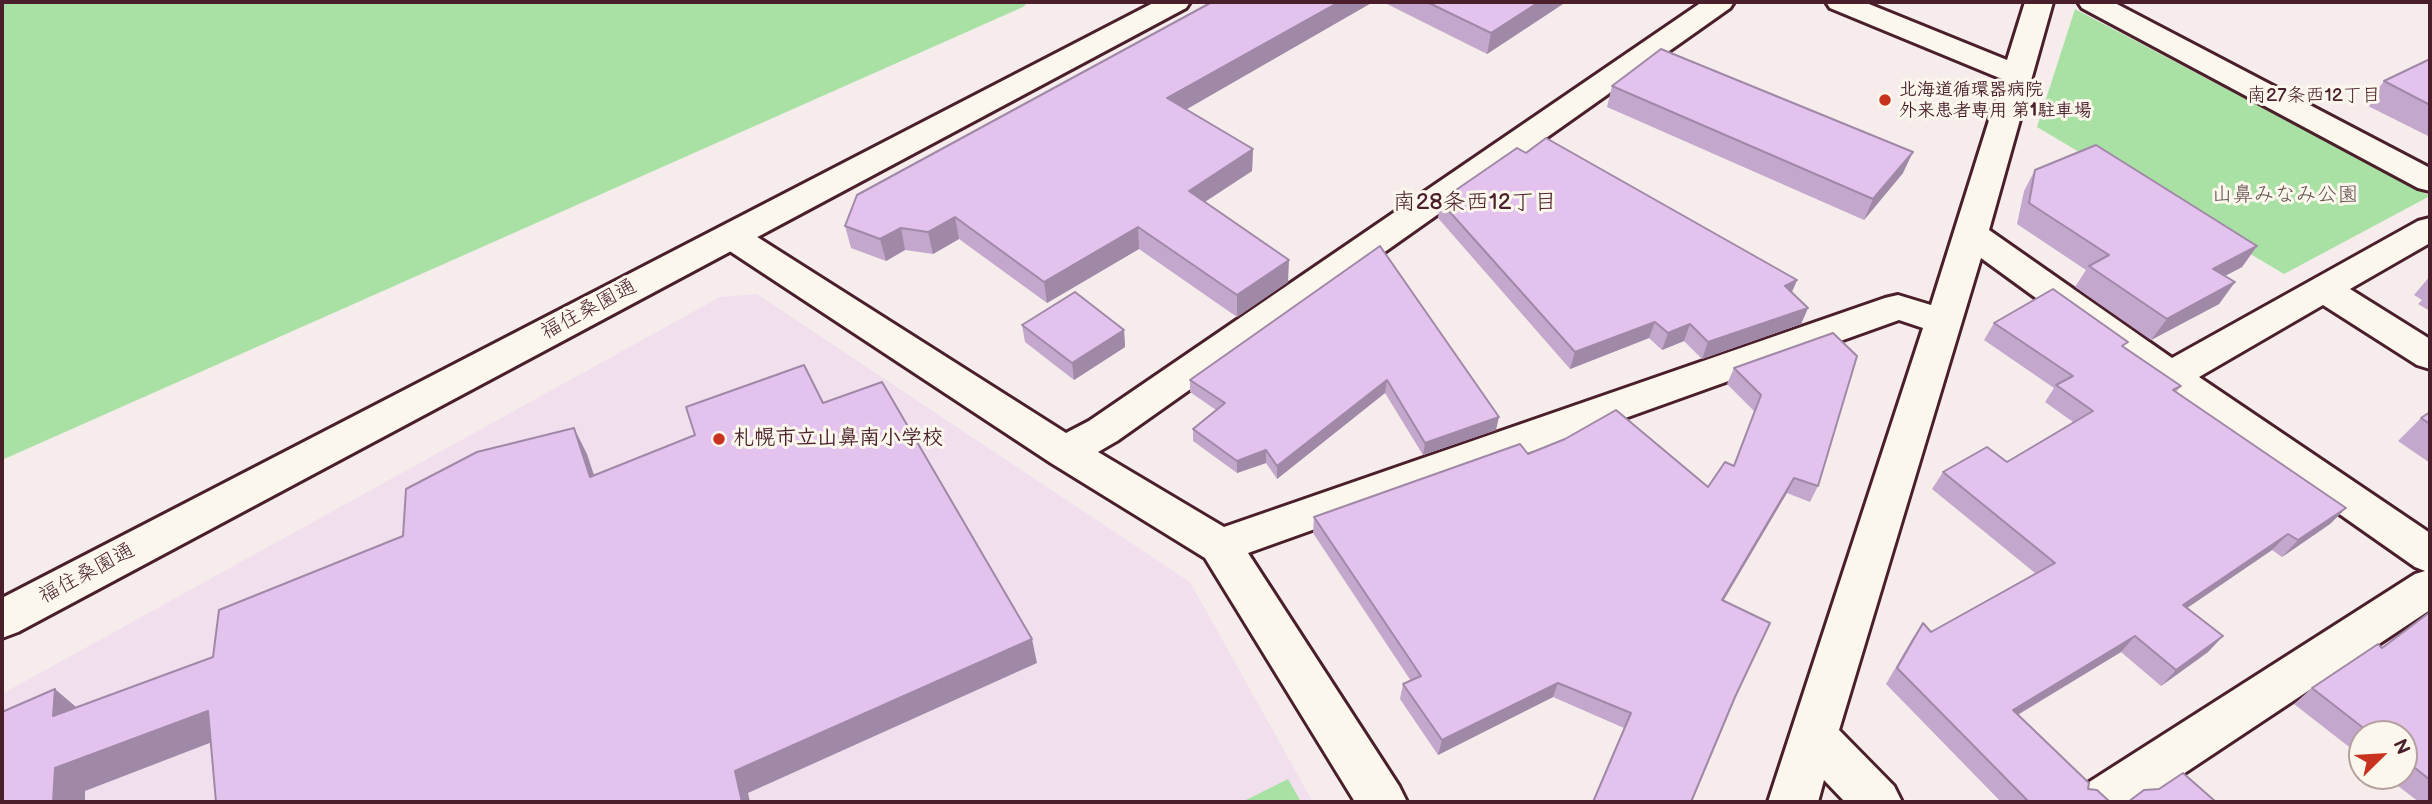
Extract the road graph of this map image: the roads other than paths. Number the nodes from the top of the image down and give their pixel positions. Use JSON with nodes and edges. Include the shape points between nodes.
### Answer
{"nodes":[{"id":1,"x":1175,"y":2,"type":"edge"},
{"id":2,"x":1720,"y":2,"type":"edge"},
{"id":3,"x":1840,"y":2,"type":"edge"},
{"id":4,"x":2039,"y":2,"type":"edge"},
{"id":5,"x":2092,"y":2,"type":"edge"},
{"id":6,"x":2016,"y":74,"type":"junction"},
{"id":7,"x":2430,"y":181,"type":"edge"},
{"id":8,"x":1971,"y":234,"type":"junction"},
{"id":9,"x":731,"y":236,"type":"junction"},
{"id":10,"x":2422,"y":243,"type":"edge"},
{"id":11,"x":2322,"y":288,"type":"junction"},
{"id":12,"x":1943,"y":321,"type":"junction"},
{"id":13,"x":2430,"y":356,"type":"edge"},
{"id":14,"x":2170,"y":376,"type":"junction"},
{"id":15,"x":1065,"y":452,"type":"junction"},
{"id":16,"x":1220,"y":546,"type":"junction"},
{"id":17,"x":2430,"y":555,"type":"edge"},
{"id":18,"x":2430,"y":587,"type":"edge"},
{"id":19,"x":2,"y":619,"type":"edge"},
{"id":20,"x":1814,"y":736,"type":"junction"},
{"id":21,"x":1382,"y":802,"type":"edge"},
{"id":22,"x":1793,"y":802,"type":"edge"},
{"id":23,"x":1877,"y":802,"type":"edge"},
{"id":24,"x":2100,"y":802,"type":"edge"}],
"edges":[{"from":1,"to":9,"type":"street","name":"福住桑園通"},
{"from":2,"to":15,"type":"street","via":[[1103,431]]},
{"from":3,"to":6,"type":"street"},
{"from":4,"to":6,"type":"street"},
{"from":5,"to":7,"type":"street"},
{"from":6,"to":8,"type":"street"},
{"from":8,"to":12,"type":"street"},
{"from":8,"to":14,"type":"street"},
{"from":9,"to":15,"type":"street"},
{"from":9,"to":19,"type":"street","name":"福住桑園通"},
{"from":10,"to":11,"type":"street"},
{"from":11,"to":13,"type":"street"},
{"from":11,"to":14,"type":"street"},
{"from":12,"to":16,"type":"street","via":[[1898,307]]},
{"from":12,"to":20,"type":"street"},
{"from":14,"to":17,"type":"street"},
{"from":15,"to":16,"type":"street"},
{"from":16,"to":21,"type":"street"},
{"from":18,"to":24,"type":"street"},
{"from":20,"to":22,"type":"street"},
{"from":20,"to":23,"type":"street"}]}
